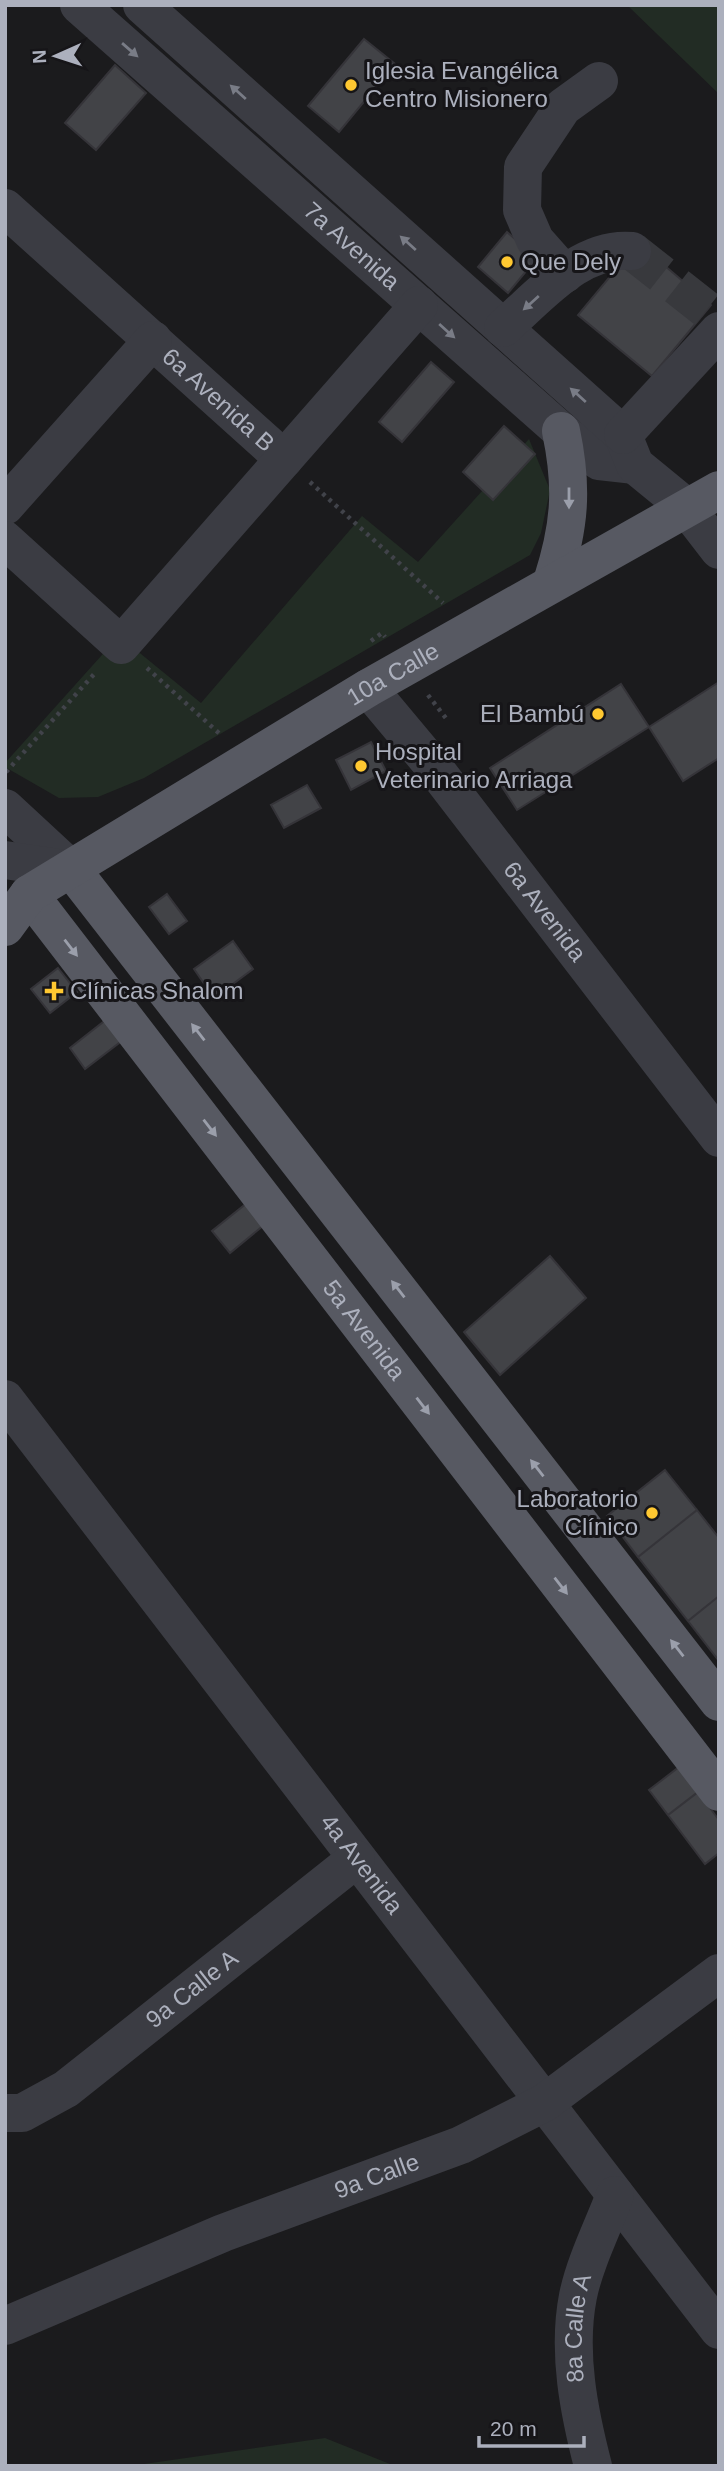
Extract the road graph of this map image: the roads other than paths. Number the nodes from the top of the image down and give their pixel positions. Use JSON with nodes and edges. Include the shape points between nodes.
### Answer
{"nodes":[{"id":1,"x":79,"y":5,"type":"edge"},
{"id":2,"x":142,"y":5,"type":"edge"},
{"id":3,"x":600,"y":81,"type":"dead end"},
{"id":4,"x":10,"y":222,"type":"edge"},
{"id":5,"x":632,"y":251,"type":"dead end"},
{"id":6,"x":565,"y":274,"type":"junction"},
{"id":7,"x":419,"y":305,"type":"junction"},
{"id":8,"x":715,"y":319,"type":"edge"},
{"id":9,"x":503,"y":328,"type":"junction"},
{"id":10,"x":153,"y":340,"type":"junction"},
{"id":11,"x":561,"y":431,"type":"junction"},
{"id":12,"x":629,"y":450,"type":"junction"},
{"id":13,"x":284,"y":459,"type":"junction"},
{"id":14,"x":719,"y":490,"type":"edge"},
{"id":15,"x":5,"y":506,"type":"edge"},
{"id":16,"x":685,"y":506,"type":"junction"},
{"id":17,"x":5,"y":540,"type":"edge"},
{"id":18,"x":719,"y":550,"type":"edge"},
{"id":19,"x":552,"y":582,"type":"junction"},
{"id":20,"x":368,"y":688,"type":"junction"},
{"id":21,"x":5,"y":808,"type":"edge"},
{"id":22,"x":5,"y":860,"type":"edge"},
{"id":23,"x":72,"y":870,"type":"junction"},
{"id":24,"x":17,"y":882,"type":"edge"},
{"id":25,"x":5,"y":927,"type":"edge"},
{"id":26,"x":719,"y":1138,"type":"edge"},
{"id":27,"x":343,"y":1218,"type":"junction"},
{"id":28,"x":303,"y":1250,"type":"junction"},
{"id":29,"x":5,"y":1399,"type":"edge"},
{"id":30,"x":719,"y":1702,"type":"edge"},
{"id":31,"x":719,"y":1792,"type":"edge"},
{"id":32,"x":356,"y":1859,"type":"junction"},
{"id":33,"x":719,"y":1973,"type":"edge"},
{"id":34,"x":544,"y":2103,"type":"junction"},
{"id":35,"x":13,"y":2113,"type":"edge"},
{"id":36,"x":615,"y":2195,"type":"junction"},
{"id":37,"x":5,"y":2326,"type":"edge"},
{"id":38,"x":719,"y":2330,"type":"edge"},
{"id":39,"x":593,"y":2466,"type":"edge"}],
"edges":[{"from":1,"to":7,"type":"street","name":"7a Avenida","one_way":true},
{"from":9,"to":2,"type":"street","name":"7a Avenida","one_way":true},
{"from":3,"to":6,"type":"street","via":[[564,107],[523,167],[522,210],[535,240]]},
{"from":4,"to":10,"type":"street","name":"6a Avenida B"},
{"from":5,"to":6,"type":"street","via":[[616,250],[591,258]]},
{"from":6,"to":9,"type":"street","one_way":true},
{"from":7,"to":11,"type":"street","name":"7a Avenida","one_way":true},
{"from":7,"to":13,"type":"street"},
{"from":8,"to":12,"type":"street"},
{"from":12,"to":9,"type":"street","name":"7a Avenida","one_way":true},
{"from":10,"to":13,"type":"street","name":"6a Avenida B"},
{"from":10,"to":15,"type":"street"},
{"from":11,"to":12,"type":"street","name":"7a Avenida","via":[[599,461]]},
{"from":11,"to":19,"type":"main road","one_way":true,"via":[[569,469],[570,508]]},
{"from":12,"to":16,"type":"street","name":"7a Avenida"},
{"from":13,"to":17,"type":"street","via":[[121,645]]},
{"from":14,"to":16,"type":"main road","name":"10a Calle"},
{"from":16,"to":18,"type":"street","name":"7a Avenida"},
{"from":16,"to":19,"type":"main road","name":"10a Calle"},
{"from":19,"to":20,"type":"main road","name":"10a Calle"},
{"from":20,"to":23,"type":"main road","name":"10a Calle"},
{"from":20,"to":26,"type":"street","name":"6a Avenida"},
{"from":21,"to":23,"type":"street","name":"5a Avenida"},
{"from":22,"to":23,"type":"street"},
{"from":23,"to":24,"type":"main road","name":"10a Calle"},
{"from":27,"to":23,"type":"main road","name":"5a Avenida","one_way":true},
{"from":24,"to":25,"type":"main road"},
{"from":24,"to":28,"type":"main road","name":"5a Avenida","one_way":true},
{"from":27,"to":28,"type":"main road"},
{"from":30,"to":27,"type":"main road","name":"5a Avenida","one_way":true},
{"from":28,"to":31,"type":"main road","name":"5a Avenida","one_way":true},
{"from":29,"to":32,"type":"street","name":"4a Avenida"},
{"from":32,"to":34,"type":"street","name":"4a Avenida"},
{"from":32,"to":35,"type":"street","name":"9a Calle A","via":[[66,2090]]},
{"from":33,"to":34,"type":"street","name":"9a Calle"},
{"from":34,"to":36,"type":"street","name":"4a Avenida"},
{"from":34,"to":37,"type":"street","name":"9a Calle","via":[[461,2145],[223,2234]]},
{"from":36,"to":38,"type":"street","name":"4a Avenida"},
{"from":36,"to":39,"type":"street","name":"8a Calle A","via":[[578,2295],[575,2334],[581,2420]]}]}
